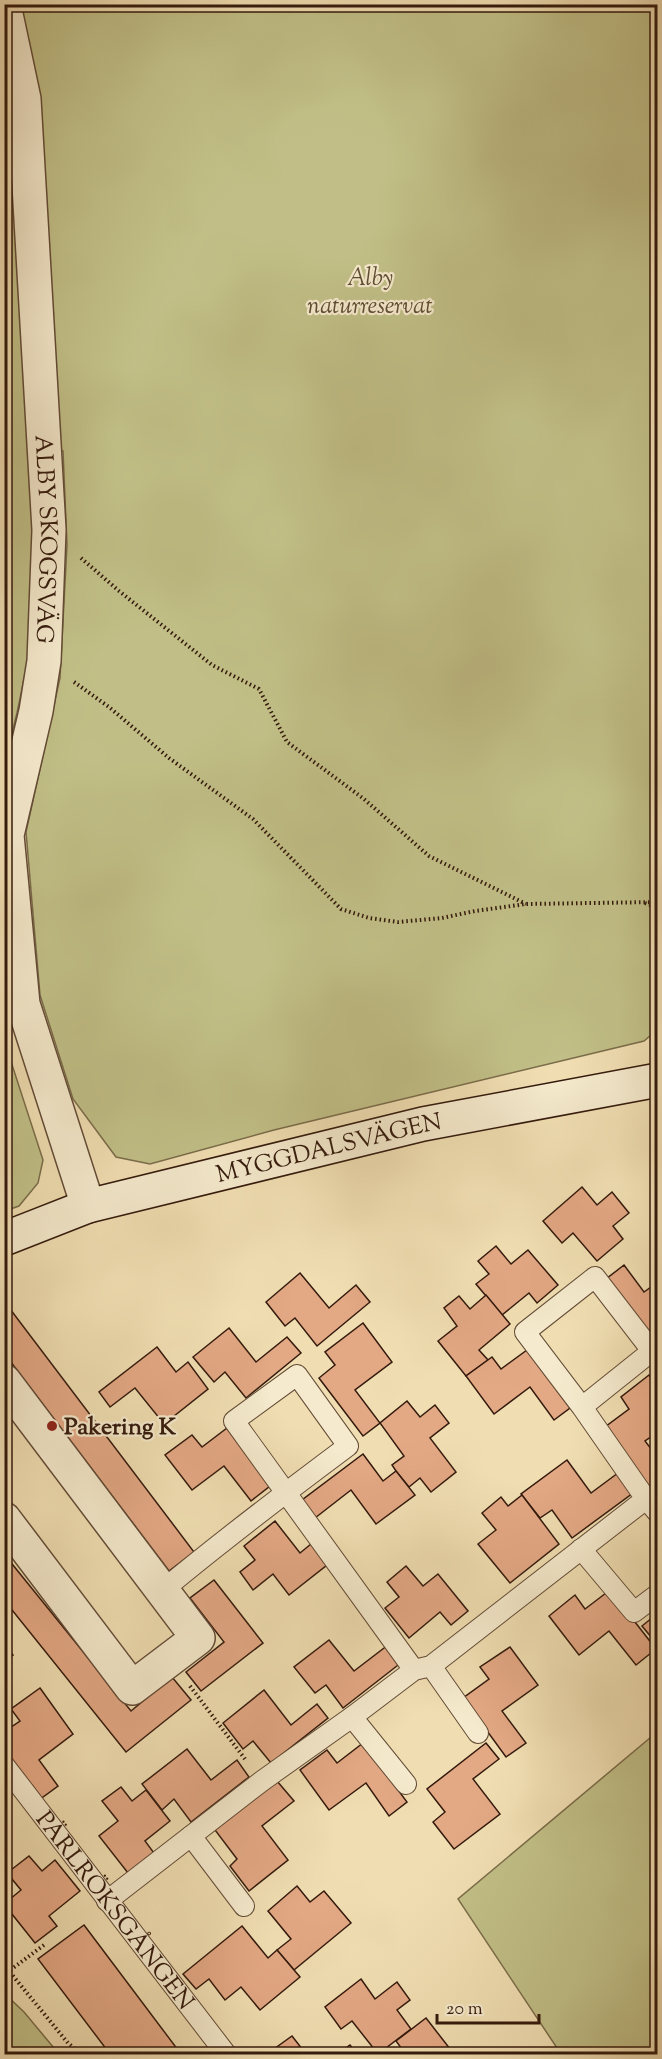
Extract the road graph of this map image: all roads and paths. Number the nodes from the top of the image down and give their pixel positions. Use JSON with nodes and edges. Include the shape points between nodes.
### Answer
{"nodes":[{"id":1,"x":4,"y":5,"type":"edge"},
{"id":2,"x":49,"y":530,"type":"junction"},
{"id":3,"x":44,"y":661,"type":"junction"},
{"id":4,"x":657,"y":902,"type":"edge"},
{"id":5,"x":644,"y":903,"type":"junction"},
{"id":6,"x":526,"y":904,"type":"junction"},
{"id":7,"x":657,"y":908,"type":"edge"},
{"id":8,"x":657,"y":1080,"type":"edge"},
{"id":9,"x":88,"y":1206,"type":"junction"},
{"id":10,"x":4,"y":1239,"type":"edge"},
{"id":11,"x":4,"y":1381,"type":"edge"},
{"id":12,"x":582,"y":1407,"type":"junction"},
{"id":13,"x":286,"y":1493,"type":"junction"},
{"id":14,"x":652,"y":1506,"type":"edge"},
{"id":15,"x":6,"y":1523,"type":"edge"},
{"id":16,"x":581,"y":1549,"type":"junction"},
{"id":17,"x":163,"y":1590,"type":"junction"},
{"id":18,"x":657,"y":1594,"type":"edge"},
{"id":19,"x":170,"y":1659,"type":"junction"},
{"id":20,"x":422,"y":1668,"type":"junction"},
{"id":21,"x":352,"y":1717,"type":"junction"},
{"id":22,"x":478,"y":1733,"type":"dead end"},
{"id":23,"x":4,"y":1765,"type":"edge"},
{"id":24,"x":262,"y":1780,"type":"junction"},
{"id":25,"x":406,"y":1784,"type":"dead end"},
{"id":26,"x":191,"y":1836,"type":"junction"},
{"id":27,"x":107,"y":1901,"type":"junction"},
{"id":28,"x":244,"y":1906,"type":"dead end"},
{"id":29,"x":44,"y":1946,"type":"dead end"},
{"id":30,"x":7,"y":1970,"type":"edge"},
{"id":31,"x":81,"y":2055,"type":"edge"},
{"id":32,"x":226,"y":2055,"type":"edge"}],
"edges":[{"from":1,"to":2,"type":"street","name":"ALBY SKOGSVÄG","via":[[24,99]]},
{"from":2,"to":3,"type":"street","name":"ALBY SKOGSVÄG"},
{"from":2,"to":6,"type":"path","via":[[212,665],[259,688],[287,742],[364,799],[429,856]]},
{"from":3,"to":6,"type":"path","via":[[109,706],[169,758],[254,819],[341,909],[398,922]]},
{"from":3,"to":9,"type":"street","name":"ALBY SKOGSVÄG","via":[[8,834],[23,1004]]},
{"from":4,"to":5,"type":"path"},
{"from":5,"to":6,"type":"path"},
{"from":5,"to":7,"type":"path"},
{"from":8,"to":9,"type":"street","name":"MYGGDALSVÄGEN","via":[[423,1124]]},
{"from":9,"to":10,"type":"street","name":"MYGGDALSVÄGEN"},
{"from":11,"to":17,"type":"street"},
{"from":12,"to":12,"type":"lane","via":[[652,1351],[595,1277],[525,1332]]},
{"from":12,"to":14,"type":"lane"},
{"from":13,"to":13,"type":"lane","via":[[348,1446],[297,1375],[234,1421]]},
{"from":13,"to":17,"type":"lane"},
{"from":13,"to":20,"type":"lane"},
{"from":14,"to":16,"type":"lane"},
{"from":15,"to":19,"type":"street","via":[[132,1688]]},
{"from":16,"to":18,"type":"lane","via":[[634,1612]]},
{"from":16,"to":20,"type":"lane"},
{"from":17,"to":19,"type":"street","via":[[198,1638]]},
{"from":19,"to":24,"type":"path"},
{"from":20,"to":21,"type":"lane"},
{"from":20,"to":22,"type":"lane"},
{"from":21,"to":24,"type":"lane"},
{"from":21,"to":25,"type":"lane"},
{"from":23,"to":27,"type":"lane","name":"PÄRLRÖKSGÅNGEN"},
{"from":24,"to":26,"type":"lane"},
{"from":26,"to":27,"type":"lane"},
{"from":26,"to":28,"type":"lane"},
{"from":27,"to":32,"type":"lane","name":"PÄRLRÖKSGÅNGEN"},
{"from":29,"to":30,"type":"path"},
{"from":30,"to":31,"type":"path"}]}
